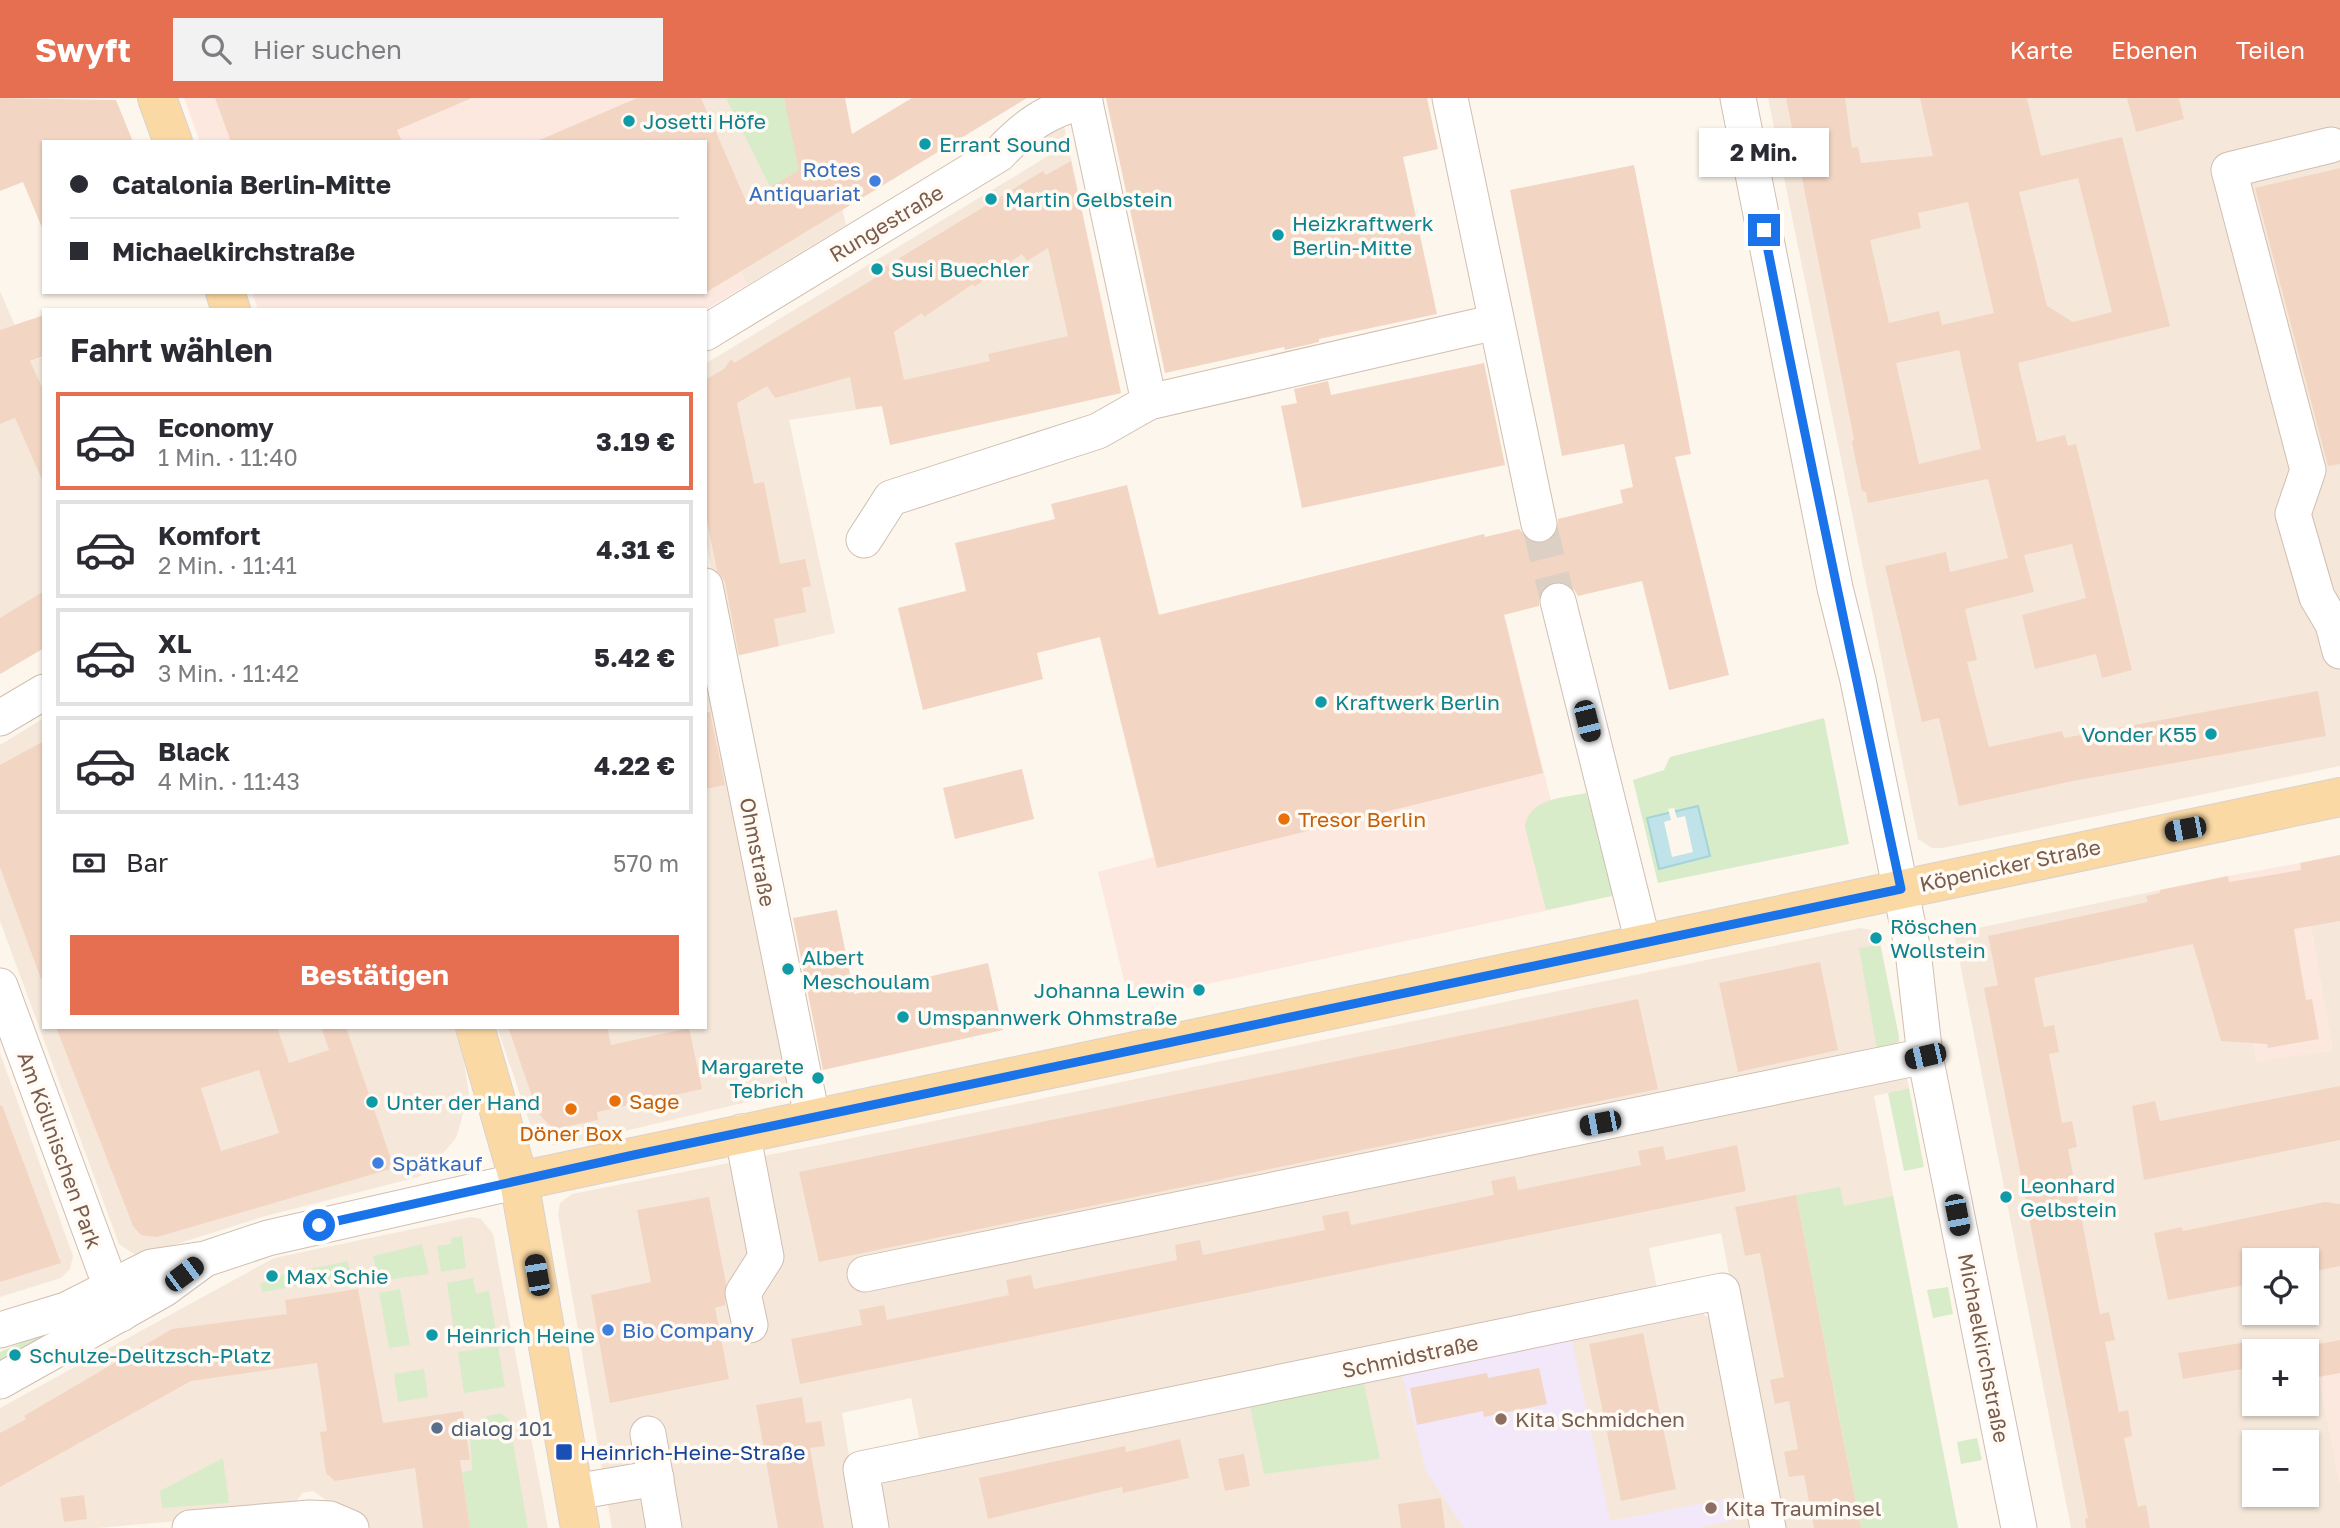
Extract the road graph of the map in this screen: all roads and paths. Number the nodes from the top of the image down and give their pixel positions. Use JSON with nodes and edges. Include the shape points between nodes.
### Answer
{"nodes":[{"id":1,"x":157,"y":98,"type":"edge"},
{"id":2,"x":1450,"y":98,"type":"edge"},
{"id":3,"x":1738,"y":98,"type":"edge"},
{"id":4,"x":1076,"y":102,"type":"edge"},
{"id":5,"x":172,"y":140,"type":"edge"},
{"id":6,"x":2331,"y":145,"type":"dead end"},
{"id":7,"x":1496,"y":321,"type":"junction"},
{"id":8,"x":707,"y":332,"type":"edge"},
{"id":9,"x":1149,"y":402,"type":"junction"},
{"id":10,"x":1539,"y":524,"type":"tunnel mouth"},
{"id":11,"x":864,"y":540,"type":"dead end"},
{"id":12,"x":1558,"y":601,"type":"tunnel mouth"},
{"id":13,"x":707,"y":605,"type":"edge"},
{"id":14,"x":2340,"y":651,"type":"edge"},
{"id":15,"x":42,"y":693,"type":"edge"},
{"id":16,"x":718,"y":712,"type":"edge"},
{"id":17,"x":0,"y":718,"type":"edge"},
{"id":18,"x":2340,"y":797,"type":"edge"},
{"id":19,"x":1901,"y":889,"type":"junction"},
{"id":20,"x":1643,"y":943,"type":"junction"},
{"id":21,"x":0,"y":986,"type":"edge"},
{"id":22,"x":476,"y":1029,"type":"edge"},
{"id":23,"x":1925,"y":1056,"type":"junction"},
{"id":24,"x":812,"y":1117,"type":"junction"},
{"id":25,"x":742,"y":1132,"type":"junction"},
{"id":26,"x":519,"y":1181,"type":"junction"},
{"id":27,"x":865,"y":1275,"type":"dead end"},
{"id":28,"x":116,"y":1301,"type":"junction"},
{"id":29,"x":750,"y":1325,"type":"dead end"},
{"id":30,"x":0,"y":1330,"type":"edge"},
{"id":31,"x":0,"y":1381,"type":"edge"},
{"id":32,"x":648,"y":1434,"type":"dead end"},
{"id":33,"x":656,"y":1478,"type":"junction"},
{"id":34,"x":577,"y":1510,"type":"edge"},
{"id":35,"x":190,"y":1528,"type":"edge"},
{"id":36,"x":351,"y":1528,"type":"edge"},
{"id":37,"x":664,"y":1528,"type":"edge"},
{"id":38,"x":871,"y":1528,"type":"edge"},
{"id":39,"x":1768,"y":1528,"type":"edge"},
{"id":40,"x":2019,"y":1528,"type":"edge"}],
"edges":[{"from":1,"to":5,"type":"main road"},
{"from":2,"to":7,"type":"street"},
{"from":3,"to":19,"type":"street","name":"Michaelkirchstraße","via":[[1835,588]]},
{"from":4,"to":8,"type":"street","name":"Rungestraße","via":[[1022,130],[999,154]]},
{"from":4,"to":9,"type":"street"},
{"from":6,"to":14,"type":"street","via":[[2229,170],[2308,470],[2293,514],[2317,597],[2333,624]]},
{"from":7,"to":9,"type":"street"},
{"from":7,"to":10,"type":"street"},
{"from":9,"to":11,"type":"street","via":[[1098,431],[891,498]]},
{"from":12,"to":20,"type":"street"},
{"from":13,"to":16,"type":"street","name":"Ohmstraße"},
{"from":15,"to":17,"type":"street"},
{"from":16,"to":24,"type":"street","name":"Ohmstraße"},
{"from":18,"to":19,"type":"main road","name":"Köpenicker Straße"},
{"from":19,"to":20,"type":"main road","name":"Köpenicker Straße"},
{"from":19,"to":23,"type":"street","name":"Michaelkirchstraße","via":[[1918,976]]},
{"from":20,"to":24,"type":"main road","name":"Köpenicker Straße"},
{"from":21,"to":28,"type":"street","name":"Am Köllnischen Park"},
{"from":22,"to":26,"type":"main road"},
{"from":23,"to":27,"type":"street"},
{"from":23,"to":40,"type":"street","name":"Michaelkirchstraße"},
{"from":24,"to":25,"type":"main road","name":"Köpenicker Straße"},
{"from":25,"to":26,"type":"main road","name":"Köpenicker Straße"},
{"from":25,"to":29,"type":"street","via":[[766,1257],[743,1293]]},
{"from":26,"to":28,"type":"street","name":"Köpenicker Straße","via":[[268,1238],[205,1259],[151,1267]]},
{"from":26,"to":34,"type":"main road"},
{"from":28,"to":30,"type":"street","name":"Köpenicker Straße"},
{"from":28,"to":31,"type":"street","name":"Köpenicker Straße"},
{"from":32,"to":33,"type":"street"},
{"from":33,"to":34,"type":"street"},
{"from":33,"to":37,"type":"street"},
{"from":35,"to":36,"type":"street","via":[[310,1518],[330,1519]]},
{"from":38,"to":39,"type":"street","name":"Schmidstraße","via":[[861,1469],[1722,1291]]}]}
